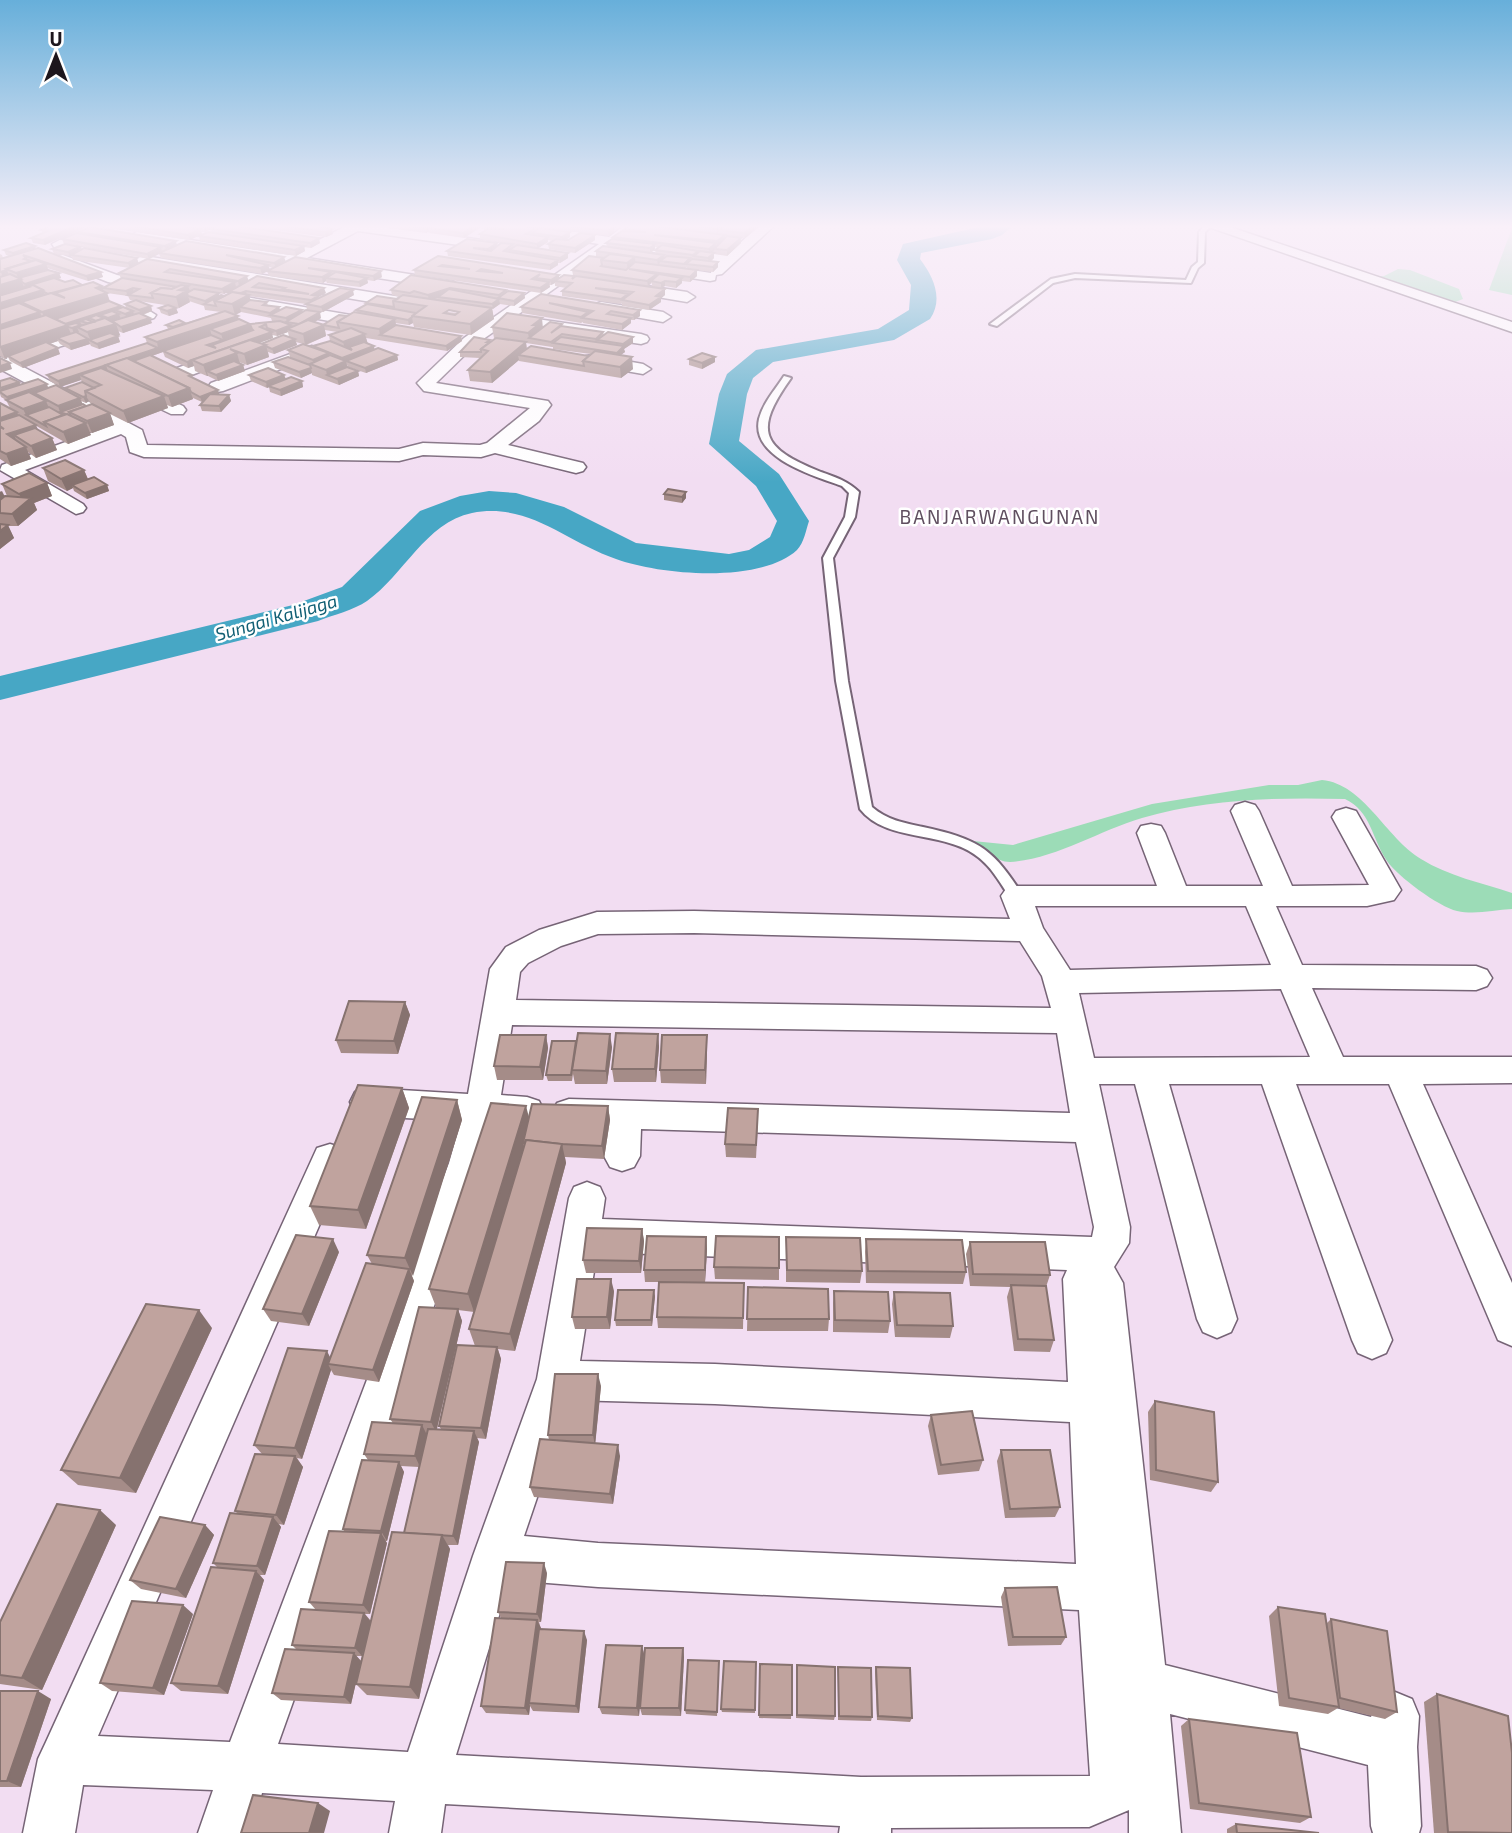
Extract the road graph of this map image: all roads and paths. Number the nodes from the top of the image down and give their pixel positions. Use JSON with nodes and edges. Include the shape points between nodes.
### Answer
{"nodes":[{"id":1,"x":305,"y":311,"type":"edge"},
{"id":2,"x":353,"y":311,"type":"edge"},
{"id":3,"x":515,"y":311,"type":"edge"},
{"id":4,"x":622,"y":311,"type":"edge"},
{"id":5,"x":671,"y":311,"type":"edge"},
{"id":6,"x":1012,"y":311,"type":"edge"},
{"id":7,"x":1463,"y":311,"type":"edge"},
{"id":8,"x":478,"y":314,"type":"edge"},
{"id":9,"x":148,"y":315,"type":"edge"},
{"id":10,"x":663,"y":317,"type":"junction"},
{"id":11,"x":341,"y":318,"type":"junction"},
{"id":12,"x":503,"y":318,"type":"junction"},
{"id":13,"x":265,"y":323,"type":"edge"},
{"id":14,"x":994,"y":324,"type":"dead end"},
{"id":15,"x":393,"y":327,"type":"edge"},
{"id":16,"x":1512,"y":327,"type":"edge"},
{"id":17,"x":298,"y":329,"type":"junction"},
{"id":18,"x":328,"y":336,"type":"junction"},
{"id":19,"x":444,"y":336,"type":"edge"},
{"id":20,"x":641,"y":339,"type":"junction"},
{"id":21,"x":470,"y":341,"type":"junction"},
{"id":22,"x":497,"y":345,"type":"edge"},
{"id":23,"x":308,"y":352,"type":"junction"},
{"id":24,"x":579,"y":358,"type":"edge"},
{"id":25,"x":0,"y":362,"type":"edge"},
{"id":26,"x":329,"y":362,"type":"edge"},
{"id":27,"x":164,"y":363,"type":"edge"},
{"id":28,"x":612,"y":364,"type":"junction"},
{"id":29,"x":267,"y":368,"type":"junction"},
{"id":30,"x":51,"y":369,"type":"dead end"},
{"id":31,"x":643,"y":369,"type":"dead end"},
{"id":32,"x":183,"y":372,"type":"junction"},
{"id":33,"x":28,"y":376,"type":"junction"},
{"id":34,"x":787,"y":378,"type":"dead end"},
{"id":35,"x":292,"y":379,"type":"edge"},
{"id":36,"x":117,"y":382,"type":"edge"},
{"id":37,"x":81,"y":384,"type":"edge"},
{"id":38,"x":0,"y":386,"type":"edge"},
{"id":39,"x":57,"y":393,"type":"junction"},
{"id":40,"x":31,"y":402,"type":"edge"},
{"id":41,"x":177,"y":410,"type":"dead end"},
{"id":42,"x":122,"y":427,"type":"junction"},
{"id":43,"x":46,"y":436,"type":"edge"},
{"id":44,"x":494,"y":447,"type":"junction"},
{"id":45,"x":66,"y":448,"type":"junction"},
{"id":46,"x":576,"y":467,"type":"dead end"},
{"id":47,"x":5,"y":469,"type":"edge"},
{"id":48,"x":76,"y":508,"type":"dead end"},
{"id":49,"x":1245,"y":811,"type":"dead end"},
{"id":50,"x":1346,"y":817,"type":"dead end"},
{"id":51,"x":1151,"y":833,"type":"dead end"},
{"id":52,"x":1175,"y":895,"type":"junction"},
{"id":53,"x":1269,"y":895,"type":"junction"},
{"id":54,"x":1016,"y":896,"type":"junction"},
{"id":55,"x":1028,"y":930,"type":"junction"},
{"id":56,"x":1293,"y":976,"type":"junction"},
{"id":57,"x":1476,"y":978,"type":"dead end"},
{"id":58,"x":1060,"y":982,"type":"junction"},
{"id":59,"x":498,"y":1012,"type":"junction"},
{"id":60,"x":1071,"y":1021,"type":"junction"},
{"id":61,"x":1274,"y":1070,"type":"junction"},
{"id":62,"x":1332,"y":1070,"type":"junction"},
{"id":63,"x":1400,"y":1070,"type":"junction"},
{"id":64,"x":1512,"y":1070,"type":"edge"},
{"id":65,"x":1148,"y":1071,"type":"junction"},
{"id":66,"x":1081,"y":1072,"type":"junction"},
{"id":67,"x":482,"y":1110,"type":"junction"},
{"id":68,"x":624,"y":1115,"type":"junction"},
{"id":69,"x":1090,"y":1128,"type":"junction"},
{"id":70,"x":622,"y":1156,"type":"dead end"},
{"id":71,"x":1090,"y":1261,"type":"junction"},
{"id":72,"x":1217,"y":1319,"type":"dead end"},
{"id":73,"x":1512,"y":1327,"type":"edge"},
{"id":74,"x":1371,"y":1340,"type":"dead end"},
{"id":75,"x":557,"y":1379,"type":"junction"},
{"id":76,"x":1088,"y":1403,"type":"junction"},
{"id":77,"x":495,"y":1556,"type":"junction"},
{"id":78,"x":1100,"y":1588,"type":"junction"},
{"id":79,"x":1126,"y":1681,"type":"junction"},
{"id":80,"x":63,"y":1759,"type":"junction"},
{"id":81,"x":246,"y":1765,"type":"junction"},
{"id":82,"x":425,"y":1779,"type":"junction"},
{"id":83,"x":1138,"y":1789,"type":"edge"},
{"id":84,"x":866,"y":1818,"type":"edge"},
{"id":85,"x":1396,"y":1826,"type":"dead end"},
{"id":86,"x":49,"y":1833,"type":"edge"},
{"id":87,"x":224,"y":1833,"type":"edge"},
{"id":88,"x":415,"y":1833,"type":"edge"}],
"edges":[{"from":1,"to":11,"type":"street"},
{"from":2,"to":11,"type":"street"},
{"from":3,"to":12,"type":"street"},
{"from":4,"to":10,"type":"street"},
{"from":5,"to":10,"type":"street"},
{"from":6,"to":14,"type":"lane"},
{"from":7,"to":16,"type":"street"},
{"from":8,"to":12,"type":"street"},
{"from":9,"to":25,"type":"street"},
{"from":10,"to":20,"type":"street"},
{"from":11,"to":15,"type":"street"},
{"from":11,"to":18,"type":"street"},
{"from":12,"to":20,"type":"street"},
{"from":12,"to":21,"type":"street"},
{"from":13,"to":17,"type":"street"},
{"from":17,"to":18,"type":"street"},
{"from":17,"to":32,"type":"street"},
{"from":18,"to":23,"type":"street"},
{"from":19,"to":21,"type":"street"},
{"from":20,"to":28,"type":"street"},
{"from":21,"to":22,"type":"street"},
{"from":21,"to":44,"type":"street","via":[[427,386],[542,405]]},
{"from":23,"to":26,"type":"street"},
{"from":23,"to":29,"type":"street"},
{"from":24,"to":28,"type":"street"},
{"from":25,"to":33,"type":"street"},
{"from":27,"to":32,"type":"street"},
{"from":28,"to":31,"type":"street"},
{"from":29,"to":32,"type":"street","via":[[223,390]]},
{"from":29,"to":35,"type":"street"},
{"from":30,"to":33,"type":"street"},
{"from":33,"to":38,"type":"street"},
{"from":33,"to":39,"type":"street"},
{"from":34,"to":54,"type":"lane","via":[[771,397],[763,429],[765,441],[774,453],[854,492],[850,517],[828,558],[842,681],[866,809],[874,818],[970,845],[991,860]]},
{"from":36,"to":41,"type":"street"},
{"from":37,"to":39,"type":"street"},
{"from":39,"to":40,"type":"street"},
{"from":39,"to":42,"type":"street"},
{"from":42,"to":44,"type":"street","via":[[135,434],[136,448],[144,452],[399,455],[423,449],[481,451]]},
{"from":42,"to":45,"type":"street"},
{"from":43,"to":45,"type":"street"},
{"from":44,"to":46,"type":"street"},
{"from":45,"to":47,"type":"street"},
{"from":47,"to":48,"type":"street"},
{"from":49,"to":53,"type":"street"},
{"from":50,"to":53,"type":"street","via":[[1384,893]]},
{"from":51,"to":52,"type":"street"},
{"from":52,"to":53,"type":"street"},
{"from":52,"to":54,"type":"street"},
{"from":53,"to":56,"type":"street"},
{"from":54,"to":55,"type":"street"},
{"from":55,"to":58,"type":"street"},
{"from":55,"to":59,"type":"street","via":[[597,923],[517,955],[505,969]]},
{"from":56,"to":57,"type":"street"},
{"from":56,"to":58,"type":"street"},
{"from":56,"to":62,"type":"street"},
{"from":58,"to":60,"type":"street"},
{"from":59,"to":60,"type":"street"},
{"from":59,"to":67,"type":"street"},
{"from":60,"to":66,"type":"street"},
{"from":61,"to":62,"type":"street"},
{"from":61,"to":65,"type":"street"},
{"from":61,"to":74,"type":"street"},
{"from":62,"to":63,"type":"street"},
{"from":63,"to":64,"type":"street"},
{"from":63,"to":73,"type":"street"},
{"from":65,"to":66,"type":"street"},
{"from":65,"to":72,"type":"street"},
{"from":66,"to":69,"type":"street"},
{"from":67,"to":68,"type":"street"},
{"from":67,"to":80,"type":"street","via":[[366,1102],[352,1109]]},
{"from":67,"to":81,"type":"street","via":[[463,1177]]},
{"from":68,"to":69,"type":"street"},
{"from":68,"to":70,"type":"street"},
{"from":69,"to":71,"type":"street","via":[[1112,1227],[1104,1254]]},
{"from":71,"to":75,"type":"street","via":[[584,1216]]},
{"from":71,"to":76,"type":"street","via":[[1082,1279]]},
{"from":71,"to":79,"type":"street","via":[[1104,1283]]},
{"from":75,"to":76,"type":"street"},
{"from":75,"to":77,"type":"street"},
{"from":76,"to":78,"type":"street"},
{"from":77,"to":78,"type":"street","via":[[598,1565]]},
{"from":77,"to":82,"type":"street"},
{"from":78,"to":79,"type":"street"},
{"from":79,"to":83,"type":"street"},
{"from":79,"to":85,"type":"street","via":[[1394,1731]]},
{"from":80,"to":81,"type":"street"},
{"from":80,"to":86,"type":"street"},
{"from":81,"to":82,"type":"street"},
{"from":81,"to":87,"type":"street"},
{"from":82,"to":84,"type":"street"},
{"from":82,"to":88,"type":"street"},
{"from":83,"to":84,"type":"street","via":[[1112,1792],[1089,1802]]}]}
